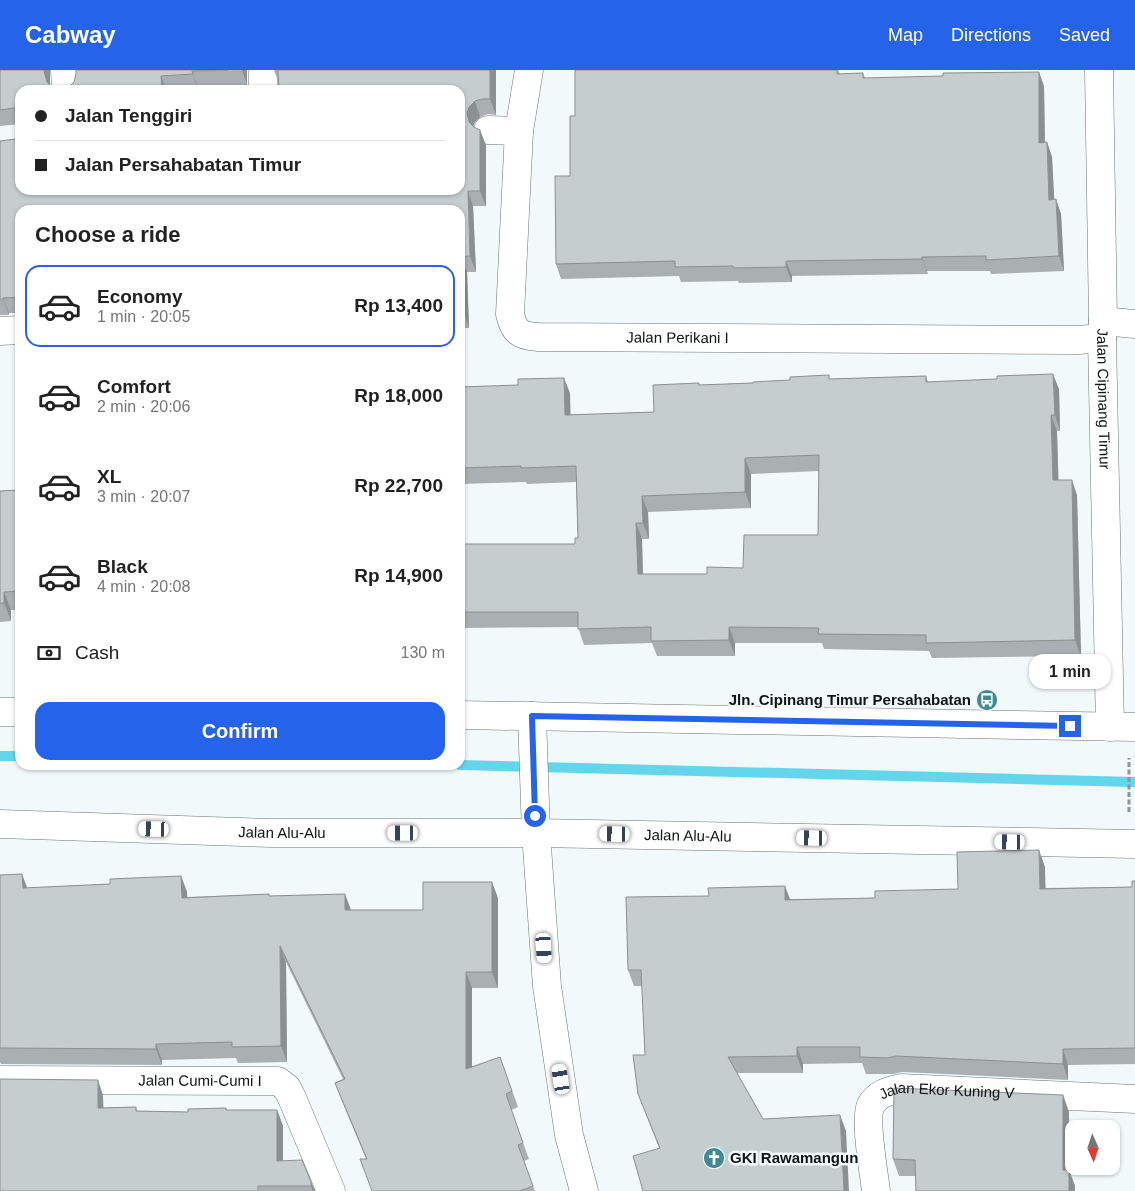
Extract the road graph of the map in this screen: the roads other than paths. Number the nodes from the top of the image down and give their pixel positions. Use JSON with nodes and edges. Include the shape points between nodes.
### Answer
{"nodes":[{"id":1,"x":65,"y":70,"type":"edge"},
{"id":2,"x":263,"y":70,"type":"edge"},
{"id":3,"x":529,"y":70,"type":"edge"},
{"id":4,"x":1099,"y":70,"type":"edge"},
{"id":5,"x":66,"y":85,"type":"edge"},
{"id":6,"x":262,"y":85,"type":"edge"},
{"id":7,"x":488,"y":130,"type":"dead end"},
{"id":8,"x":518,"y":131,"type":"junction"},
{"id":9,"x":1135,"y":324,"type":"edge"},
{"id":10,"x":1102,"y":329,"type":"junction"},
{"id":11,"x":15,"y":330,"type":"edge"},
{"id":12,"x":0,"y":331,"type":"edge"},
{"id":13,"x":0,"y":712,"type":"edge"},
{"id":14,"x":15,"y":712,"type":"edge"},
{"id":15,"x":465,"y":716,"type":"edge"},
{"id":16,"x":532,"y":727,"type":"junction"},
{"id":17,"x":1122,"y":727,"type":"edge"},
{"id":18,"x":0,"y":824,"type":"edge"},
{"id":19,"x":1132,"y":832,"type":"edge"},
{"id":20,"x":536,"y":833,"type":"junction"},
{"id":21,"x":0,"y":1080,"type":"edge"},
{"id":22,"x":1135,"y":1099,"type":"edge"},
{"id":23,"x":331,"y":1191,"type":"edge"},
{"id":24,"x":584,"y":1191,"type":"edge"},
{"id":25,"x":876,"y":1191,"type":"edge"}],
"edges":[{"from":1,"to":5,"type":"street"},
{"from":2,"to":6,"type":"street"},
{"from":3,"to":8,"type":"street","name":"Jalan Perikani I"},
{"from":4,"to":10,"type":"street","name":"Jalan Cipinang Timur"},
{"from":7,"to":8,"type":"street"},
{"from":8,"to":10,"type":"street","name":"Jalan Perikani I","via":[[510,314],[513,326],[528,336],[1068,340]]},
{"from":9,"to":10,"type":"street","name":"Jalan Perikani I"},
{"from":10,"to":17,"type":"street","name":"Jalan Cipinang Timur"},
{"from":11,"to":12,"type":"street"},
{"from":13,"to":14,"type":"street"},
{"from":15,"to":16,"type":"street"},
{"from":16,"to":17,"type":"street"},
{"from":16,"to":20,"type":"street"},
{"from":18,"to":20,"type":"street","name":"Jalan Alu-Alu","via":[[270,833]]},
{"from":19,"to":20,"type":"street","name":"Jalan Alu-Alu"},
{"from":20,"to":24,"type":"street","via":[[547,986],[569,1135]]},
{"from":21,"to":23,"type":"street","name":"Jalan Cumi-Cumi I","via":[[278,1081],[292,1098]]},
{"from":22,"to":25,"type":"street","name":"Jalan Ekor Kuning V","via":[[901,1088],[889,1091],[879,1095],[870,1106],[868,1122]]}]}
